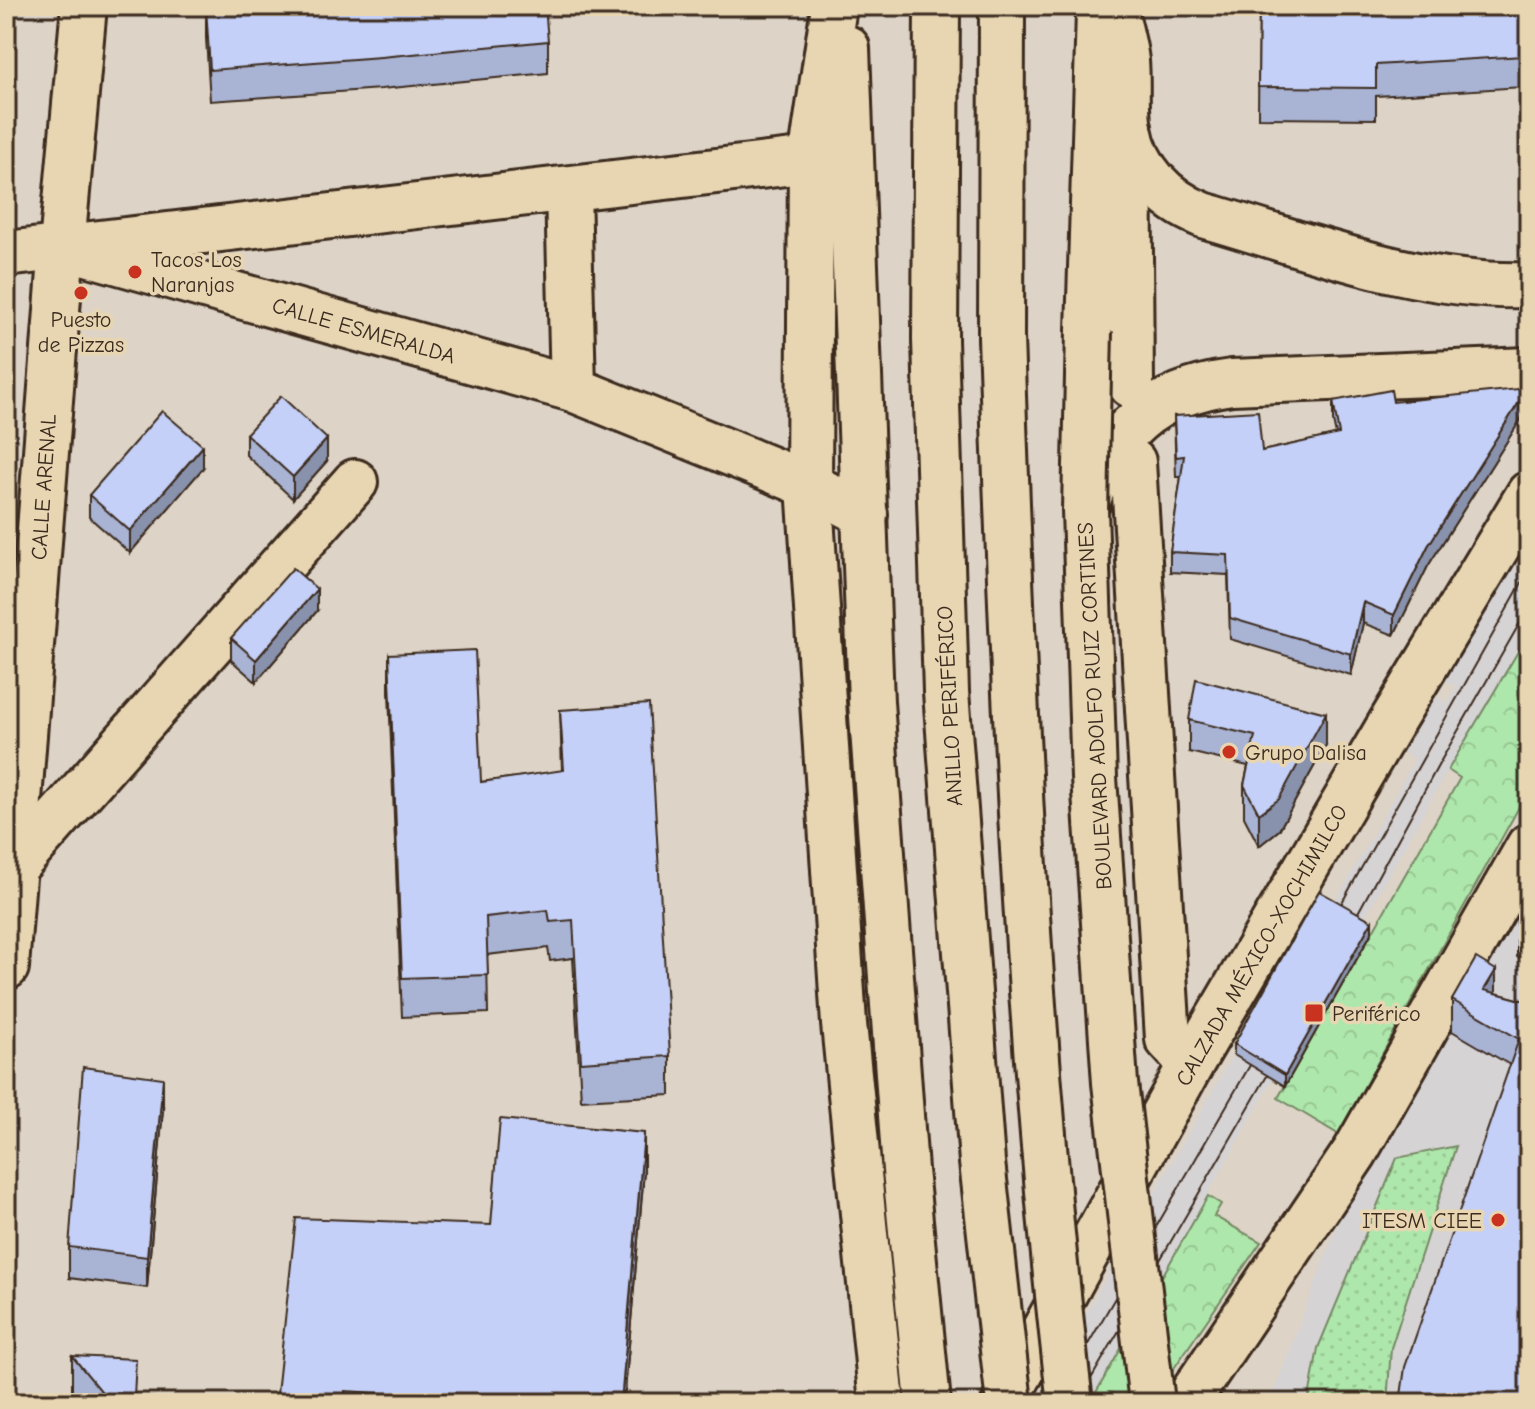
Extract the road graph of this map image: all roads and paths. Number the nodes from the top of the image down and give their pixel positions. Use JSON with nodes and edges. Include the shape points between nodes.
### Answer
{"nodes":[{"id":1,"x":84,"y":6,"type":"edge"},
{"id":2,"x":834,"y":6,"type":"edge"},
{"id":3,"x":845,"y":6,"type":"edge"},
{"id":4,"x":937,"y":6,"type":"edge"},
{"id":5,"x":1002,"y":6,"type":"edge"},
{"id":6,"x":1099,"y":6,"type":"edge"},
{"id":7,"x":1114,"y":6,"type":"edge"},
{"id":8,"x":1129,"y":128,"type":"junction"},
{"id":9,"x":811,"y":160,"type":"junction"},
{"id":10,"x":568,"y":189,"type":"junction"},
{"id":11,"x":62,"y":246,"type":"junction"},
{"id":12,"x":6,"y":254,"type":"edge"},
{"id":13,"x":1529,"y":285,"type":"edge"},
{"id":14,"x":1529,"y":370,"type":"edge"},
{"id":15,"x":1131,"y":385,"type":"dead end"},
{"id":16,"x":573,"y":389,"type":"junction"},
{"id":17,"x":1133,"y":462,"type":"dead end"},
{"id":18,"x":355,"y":482,"type":"dead end"},
{"id":19,"x":809,"y":485,"type":"junction"},
{"id":20,"x":1529,"y":494,"type":"edge"},
{"id":21,"x":1085,"y":510,"type":"junction"},
{"id":22,"x":865,"y":514,"type":"junction"},
{"id":23,"x":1529,"y":846,"type":"edge"},
{"id":24,"x":13,"y":869,"type":"junction"},
{"id":25,"x":6,"y":967,"type":"edge"},
{"id":26,"x":1191,"y":1064,"type":"junction"},
{"id":27,"x":1194,"y":1397,"type":"edge"},
{"id":28,"x":882,"y":1403,"type":"edge"},
{"id":29,"x":928,"y":1403,"type":"edge"},
{"id":30,"x":1007,"y":1403,"type":"edge"},
{"id":31,"x":1070,"y":1403,"type":"edge"},
{"id":32,"x":1152,"y":1403,"type":"edge"}],
"edges":[{"from":1,"to":11,"type":"main road","name":"CALLE ARENAL"},
{"from":2,"to":9,"type":"main road"},
{"from":3,"to":22,"type":"main road"},
{"from":4,"to":30,"type":"main road","name":"ANILLO PERIFÉRICO","bridge":true,"via":[[935,340],[946,692],[982,1162]]},
{"from":5,"to":31,"type":"main road","bridge":true,"via":[[1001,337],[1019,806]]},
{"from":6,"to":21,"type":"main road","name":"BOULEVARD ADOLFO RUIZ CORTINES","bridge":true},
{"from":7,"to":8,"type":"main road","via":[[1126,58]]},
{"from":8,"to":13,"type":"main road","via":[[1135,150],[1158,187],[1203,215],[1418,277]]},
{"from":8,"to":15,"type":"main road"},
{"from":9,"to":10,"type":"main road","name":"CALLE ESMERALDA"},
{"from":9,"to":19,"type":"main road"},
{"from":10,"to":11,"type":"main road","name":"CALLE ESMERALDA"},
{"from":10,"to":16,"type":"main road"},
{"from":11,"to":12,"type":"main road","name":"CALLE ESMERALDA"},
{"from":11,"to":16,"type":"main road","name":"CALLE ESMERALDA"},
{"from":11,"to":24,"type":"main road","name":"CALLE ARENAL"},
{"from":14,"to":21,"type":"main road","bridge":true,"via":[[1232,382],[1183,392],[1141,416],[1121,436],[1105,458]]},
{"from":16,"to":19,"type":"main road","name":"CALLE ESMERALDA"},
{"from":17,"to":26,"type":"main road","via":[[1168,1039]]},
{"from":18,"to":24,"type":"main road"},
{"from":19,"to":22,"type":"main road","name":"CALLE ESMERALDA"},
{"from":19,"to":28,"type":"main road","via":[[844,1024]]},
{"from":20,"to":26,"type":"main road","name":"CALZADA MÉXICO-XOCHIMILCO"},
{"from":21,"to":32,"type":"main road","name":"BOULEVARD ADOLFO RUIZ CORTINES","bridge":true,"via":[[1094,778],[1114,1068]]},
{"from":22,"to":29,"type":"main road","via":[[871,702],[901,1124]]},
{"from":23,"to":27,"type":"main road","via":[[1355,1152]]},
{"from":24,"to":25,"type":"main road","name":"CALLE ARENAL"},
{"from":26,"to":30,"type":"main road","name":"CALZADA MÉXICO-XOCHIMILCO"}]}
